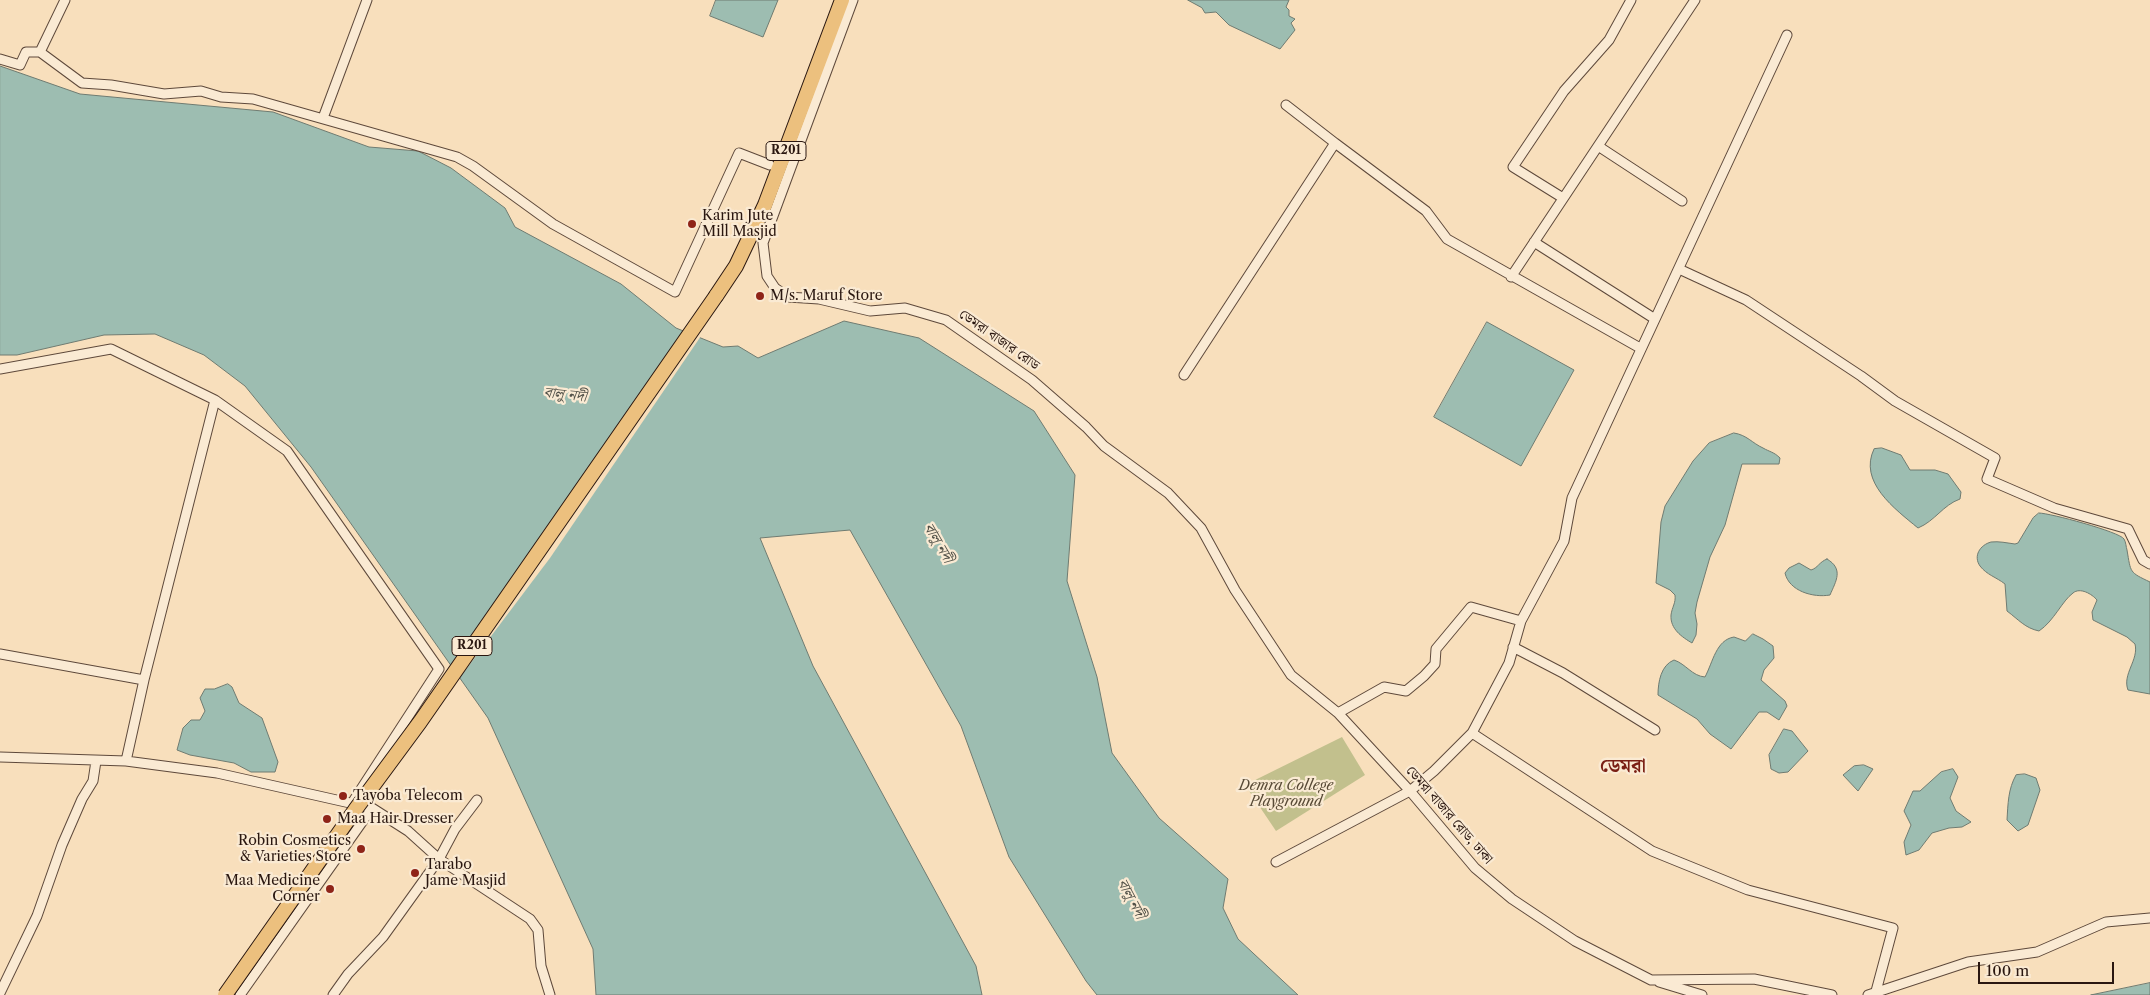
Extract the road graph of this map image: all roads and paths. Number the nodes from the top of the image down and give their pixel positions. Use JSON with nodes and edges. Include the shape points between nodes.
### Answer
{"nodes":[{"id":1,"x":65,"y":0,"type":"edge"},
{"id":2,"x":367,"y":0,"type":"edge"},
{"id":3,"x":842,"y":0,"type":"edge"},
{"id":4,"x":854,"y":0,"type":"edge"},
{"id":5,"x":1631,"y":0,"type":"edge"},
{"id":6,"x":1695,"y":0,"type":"edge"},
{"id":7,"x":1787,"y":35,"type":"dead end"},
{"id":8,"x":40,"y":52,"type":"junction"},
{"id":9,"x":0,"y":59,"type":"edge"},
{"id":10,"x":1286,"y":106,"type":"dead end"},
{"id":11,"x":322,"y":118,"type":"junction"},
{"id":12,"x":1335,"y":143,"type":"junction"},
{"id":13,"x":1598,"y":146,"type":"junction"},
{"id":14,"x":770,"y":165,"type":"dead end"},
{"id":15,"x":1563,"y":198,"type":"junction"},
{"id":16,"x":1682,"y":201,"type":"dead end"},
{"id":17,"x":1534,"y":242,"type":"junction"},
{"id":18,"x":1679,"y":269,"type":"junction"},
{"id":19,"x":1511,"y":277,"type":"junction"},
{"id":20,"x":1654,"y":319,"type":"junction"},
{"id":21,"x":1640,"y":348,"type":"junction"},
{"id":22,"x":0,"y":369,"type":"edge"},
{"id":23,"x":1184,"y":375,"type":"dead end"},
{"id":24,"x":214,"y":400,"type":"junction"},
{"id":25,"x":2150,"y":564,"type":"edge"},
{"id":26,"x":1521,"y":620,"type":"junction"},
{"id":27,"x":1513,"y":647,"type":"junction"},
{"id":28,"x":0,"y":654,"type":"edge"},
{"id":29,"x":144,"y":680,"type":"junction"},
{"id":30,"x":1338,"y":713,"type":"junction"},
{"id":31,"x":1655,"y":730,"type":"dead end"},
{"id":32,"x":1472,"y":733,"type":"junction"},
{"id":33,"x":0,"y":758,"type":"edge"},
{"id":34,"x":96,"y":761,"type":"junction"},
{"id":35,"x":126,"y":761,"type":"junction"},
{"id":36,"x":1410,"y":791,"type":"junction"},
{"id":37,"x":477,"y":800,"type":"dead end"},
{"id":38,"x":352,"y":805,"type":"junction"},
{"id":39,"x":372,"y":808,"type":"junction"},
{"id":40,"x":440,"y":859,"type":"junction"},
{"id":41,"x":1276,"y":862,"type":"dead end"},
{"id":42,"x":2150,"y":918,"type":"edge"},
{"id":43,"x":1651,"y":980,"type":"junction"},
{"id":44,"x":0,"y":993,"type":"edge"},
{"id":45,"x":1873,"y":994,"type":"edge"},
{"id":46,"x":226,"y":995,"type":"edge"},
{"id":47,"x":240,"y":995,"type":"edge"},
{"id":48,"x":333,"y":995,"type":"edge"},
{"id":49,"x":550,"y":995,"type":"edge"},
{"id":50,"x":1702,"y":995,"type":"edge"},
{"id":51,"x":1832,"y":995,"type":"edge"}],
"edges":[{"from":1,"to":8,"type":"street"},
{"from":2,"to":11,"type":"street"},
{"from":3,"to":46,"type":"main road","number":"R201","bridge":true,"via":[[765,205],[736,266]]},
{"from":4,"to":30,"type":"street","name":"ডেমরা বাজার রোড","via":[[763,243],[767,276],[775,288],[788,296],[819,299],[870,311],[905,308],[946,320],[1032,380],[1104,446],[1168,493],[1201,528],[1235,590],[1291,675]]},
{"from":5,"to":15,"type":"street","via":[[1609,40],[1564,91],[1513,167]]},
{"from":6,"to":13,"type":"street"},
{"from":7,"to":18,"type":"street"},
{"from":8,"to":9,"type":"street","via":[[26,52],[20,65]]},
{"from":8,"to":11,"type":"street","via":[[82,83],[164,94],[201,91],[253,99]]},
{"from":10,"to":12,"type":"street"},
{"from":11,"to":14,"type":"street","via":[[457,157],[553,224],[675,292],[738,153]]},
{"from":12,"to":19,"type":"street","via":[[1426,210],[1446,239]]},
{"from":12,"to":23,"type":"street"},
{"from":13,"to":15,"type":"street"},
{"from":13,"to":16,"type":"street"},
{"from":15,"to":17,"type":"street"},
{"from":17,"to":19,"type":"street"},
{"from":17,"to":20,"type":"street"},
{"from":18,"to":20,"type":"street"},
{"from":18,"to":25,"type":"street","via":[[1746,300],[1895,400],[1995,458],[1987,479],[2054,508],[2128,529],[2143,560]]},
{"from":19,"to":21,"type":"street"},
{"from":20,"to":21,"type":"street"},
{"from":21,"to":26,"type":"street","via":[[1572,498],[1564,541]]},
{"from":22,"to":24,"type":"street","via":[[111,349]]},
{"from":24,"to":29,"type":"street"},
{"from":24,"to":38,"type":"street","via":[[287,451],[439,669]]},
{"from":26,"to":27,"type":"street"},
{"from":26,"to":30,"type":"street","via":[[1471,607],[1436,649],[1435,664],[1406,691],[1384,687]]},
{"from":27,"to":31,"type":"street","via":[[1563,672]]},
{"from":27,"to":32,"type":"street"},
{"from":28,"to":29,"type":"street"},
{"from":29,"to":35,"type":"street"},
{"from":30,"to":36,"type":"street","name":"ডেমরা বাজার রোড, ঢাকা"},
{"from":32,"to":36,"type":"street"},
{"from":32,"to":45,"type":"street","via":[[1652,851],[1748,890],[1893,928]]},
{"from":33,"to":34,"type":"street"},
{"from":34,"to":35,"type":"street"},
{"from":34,"to":44,"type":"street","via":[[93,781],[62,845],[37,916]]},
{"from":35,"to":38,"type":"street","via":[[217,773]]},
{"from":36,"to":41,"type":"street"},
{"from":36,"to":43,"type":"street","name":"ডেমরা বাজার রোড, ঢাকা","via":[[1475,868],[1512,900],[1576,941]]},
{"from":37,"to":40,"type":"street","via":[[454,829]]},
{"from":38,"to":39,"type":"street"},
{"from":39,"to":40,"type":"street","via":[[408,831]]},
{"from":39,"to":47,"type":"street"},
{"from":40,"to":48,"type":"street","via":[[383,937]]},
{"from":40,"to":49,"type":"street","via":[[530,919],[538,930],[541,966]]},
{"from":42,"to":45,"type":"street","via":[[2106,922],[2037,952],[1968,962]]},
{"from":43,"to":50,"type":"street"},
{"from":43,"to":51,"type":"street","name":"ডেমরা বাজার রোড, ঢাকা","via":[[1754,979]]}]}
